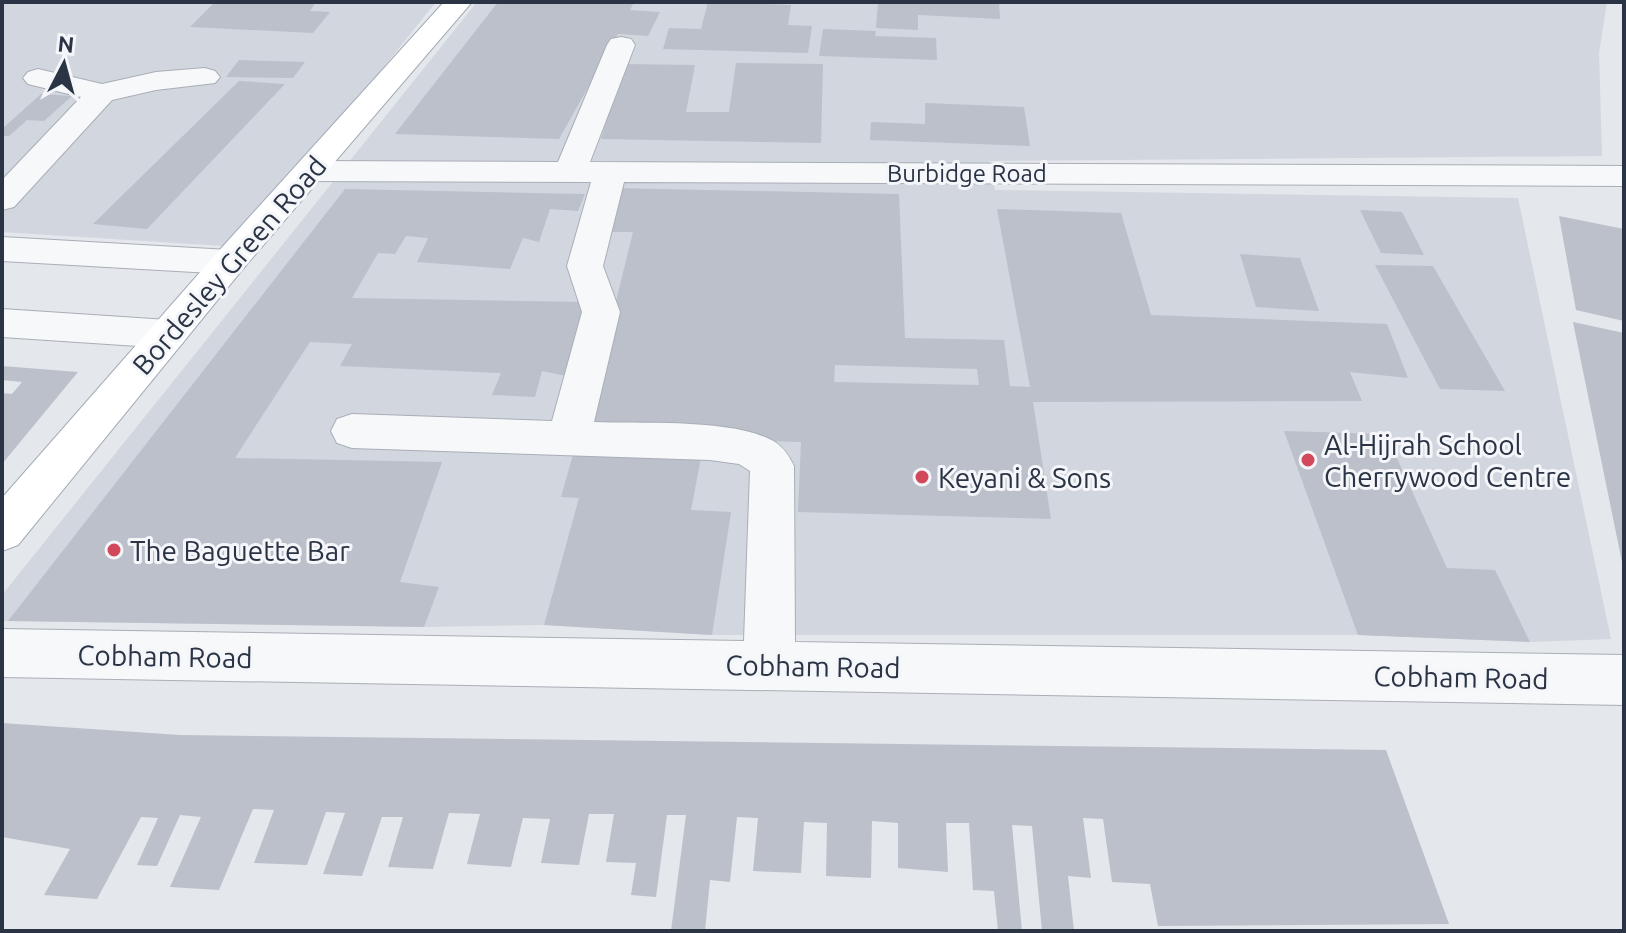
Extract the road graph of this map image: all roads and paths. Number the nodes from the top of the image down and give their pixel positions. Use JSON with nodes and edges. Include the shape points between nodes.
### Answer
{"nodes":[{"id":1,"x":459,"y":2,"type":"edge"},
{"id":2,"x":621,"y":45,"type":"dead end"},
{"id":3,"x":205,"y":77,"type":"dead end"},
{"id":4,"x":38,"y":78,"type":"dead end"},
{"id":5,"x":102,"y":93,"type":"junction"},
{"id":6,"x":310,"y":171,"type":"junction"},
{"id":7,"x":570,"y":172,"type":"junction"},
{"id":8,"x":610,"y":172,"type":"junction"},
{"id":9,"x":1624,"y":176,"type":"edge"},
{"id":10,"x":2,"y":200,"type":"edge"},
{"id":11,"x":2,"y":249,"type":"edge"},
{"id":12,"x":229,"y":262,"type":"junction"},
{"id":13,"x":2,"y":323,"type":"edge"},
{"id":14,"x":168,"y":334,"type":"junction"},
{"id":15,"x":352,"y":431,"type":"dead end"},
{"id":16,"x":569,"y":438,"type":"junction"},
{"id":17,"x":2,"y":531,"type":"edge"},
{"id":18,"x":2,"y":653,"type":"edge"},
{"id":19,"x":769,"y":666,"type":"junction"},
{"id":20,"x":1624,"y":680,"type":"edge"}],
"edges":[{"from":1,"to":6,"type":"main road","name":"Bordesley Green Road"},
{"from":2,"to":7,"type":"street"},
{"from":3,"to":5,"type":"street"},
{"from":4,"to":5,"type":"street"},
{"from":5,"to":10,"type":"street"},
{"from":6,"to":7,"type":"street","name":"Burbidge Road"},
{"from":6,"to":12,"type":"main road","name":"Bordesley Green Road"},
{"from":7,"to":8,"type":"street","name":"Burbidge Road"},
{"from":8,"to":9,"type":"street","name":"Burbidge Road"},
{"from":8,"to":16,"type":"street","via":[[585,266],[601,312]]},
{"from":11,"to":12,"type":"street"},
{"from":12,"to":14,"type":"main road","name":"Bordesley Green Road"},
{"from":13,"to":14,"type":"street"},
{"from":14,"to":17,"type":"main road","name":"Bordesley Green Road"},
{"from":15,"to":16,"type":"street"},
{"from":16,"to":19,"type":"street","via":[[710,443],[750,448],[764,456],[772,466]]},
{"from":18,"to":19,"type":"street","name":"Cobham Road"},
{"from":19,"to":20,"type":"street","name":"Cobham Road"}]}
